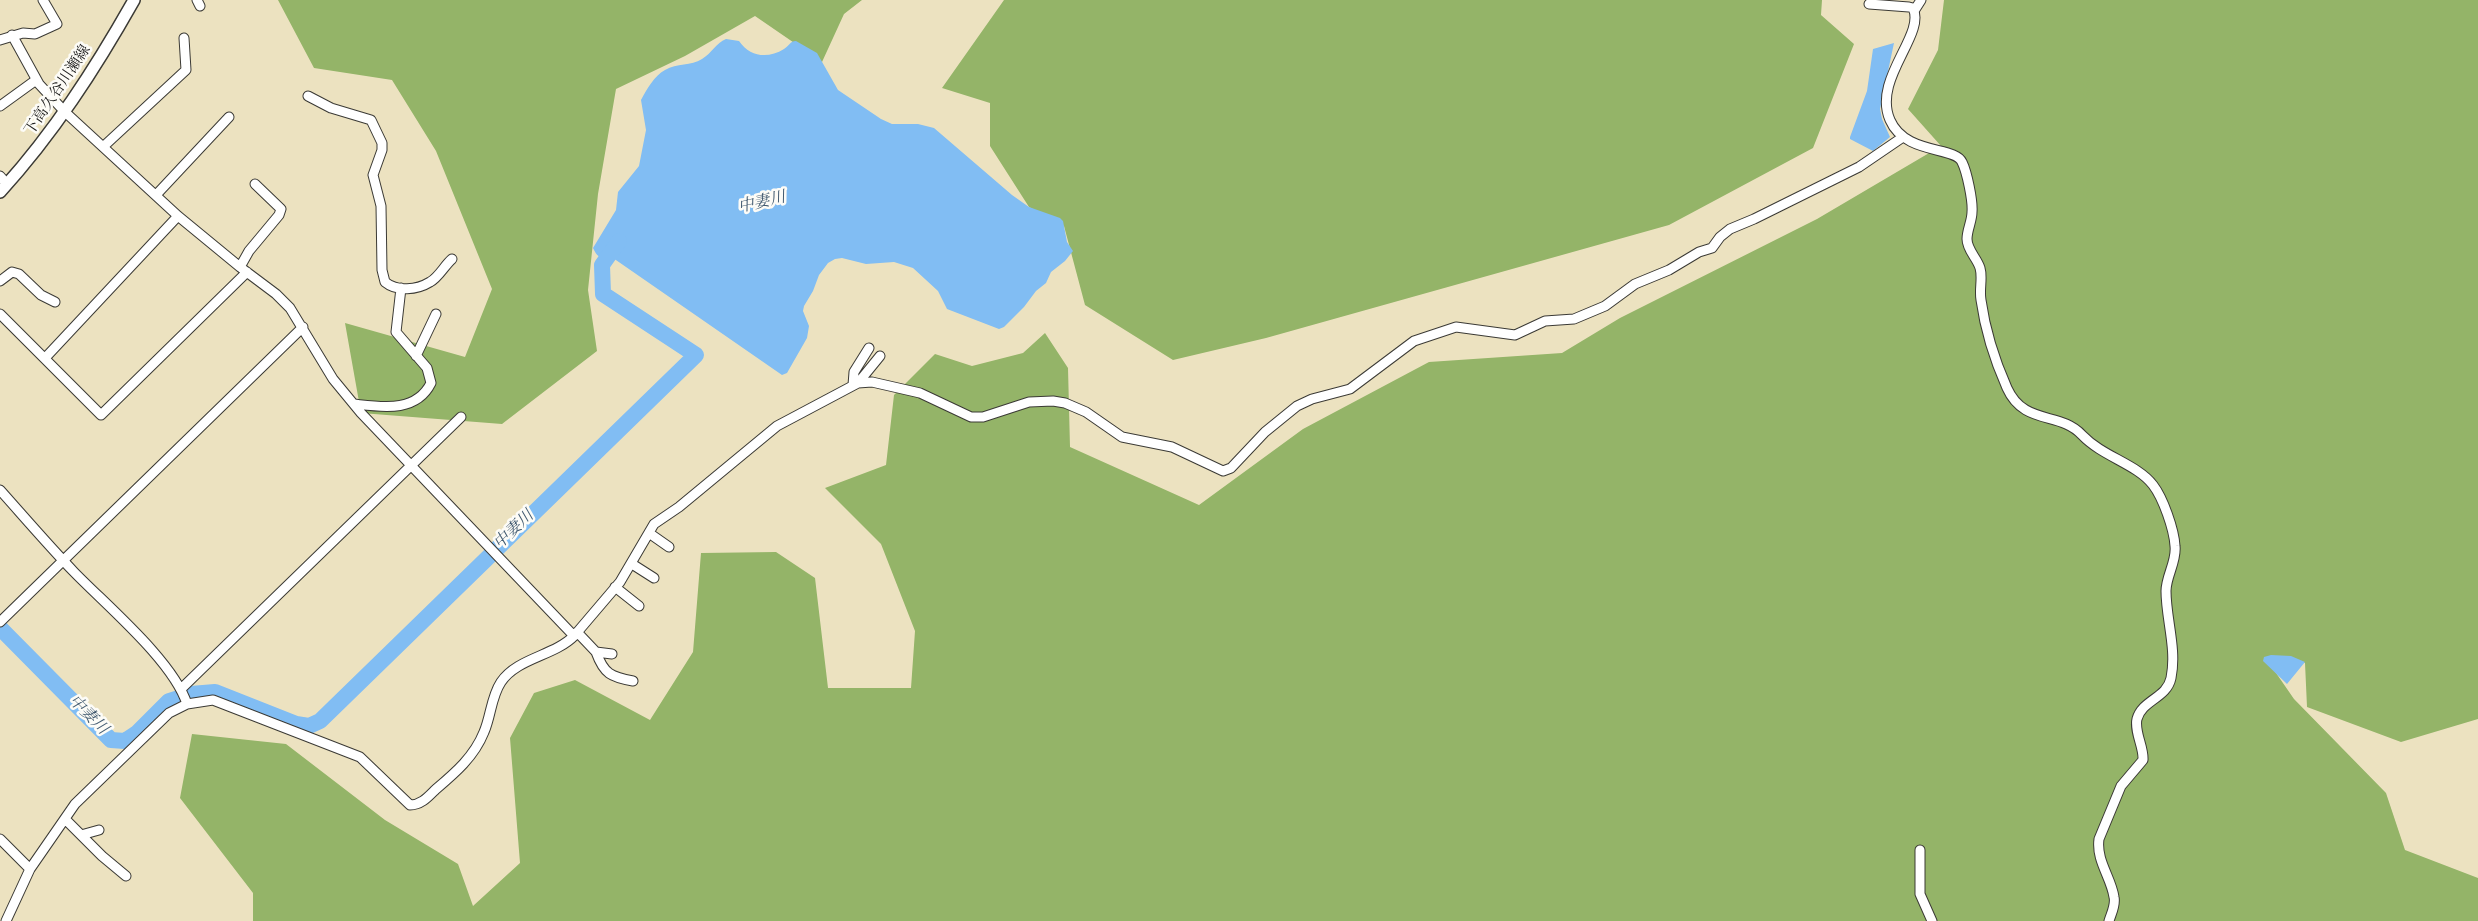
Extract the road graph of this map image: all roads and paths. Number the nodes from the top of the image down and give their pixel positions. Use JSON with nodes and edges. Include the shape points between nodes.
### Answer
{"nodes":[{"id":1,"x":43,"y":0,"type":"edge"},
{"id":2,"x":134,"y":0,"type":"edge"},
{"id":3,"x":1921,"y":0,"type":"edge"},
{"id":4,"x":1869,"y":4,"type":"dead end"},
{"id":5,"x":1914,"y":11,"type":"junction"},
{"id":6,"x":12,"y":35,"type":"junction"},
{"id":7,"x":184,"y":38,"type":"dead end"},
{"id":8,"x":0,"y":40,"type":"edge"},
{"id":9,"x":36,"y":80,"type":"junction"},
{"id":10,"x":308,"y":96,"type":"dead end"},
{"id":11,"x":0,"y":106,"type":"edge"},
{"id":12,"x":65,"y":112,"type":"junction"},
{"id":13,"x":229,"y":117,"type":"dead end"},
{"id":14,"x":1903,"y":137,"type":"junction"},
{"id":15,"x":104,"y":146,"type":"junction"},
{"id":16,"x":2,"y":184,"type":"edge"},
{"id":17,"x":255,"y":184,"type":"dead end"},
{"id":18,"x":156,"y":195,"type":"junction"},
{"id":19,"x":178,"y":216,"type":"junction"},
{"id":20,"x":452,"y":259,"type":"dead end"},
{"id":21,"x":243,"y":270,"type":"junction"},
{"id":22,"x":0,"y":281,"type":"edge"},
{"id":23,"x":401,"y":288,"type":"junction"},
{"id":24,"x":55,"y":302,"type":"dead end"},
{"id":25,"x":0,"y":314,"type":"edge"},
{"id":26,"x":436,"y":314,"type":"dead end"},
{"id":27,"x":303,"y":327,"type":"junction"},
{"id":28,"x":869,"y":348,"type":"dead end"},
{"id":29,"x":416,"y":356,"type":"junction"},
{"id":30,"x":880,"y":356,"type":"dead end"},
{"id":31,"x":46,"y":357,"type":"junction"},
{"id":32,"x":855,"y":384,"type":"junction"},
{"id":33,"x":354,"y":404,"type":"junction"},
{"id":34,"x":462,"y":417,"type":"dead end"},
{"id":35,"x":410,"y":466,"type":"junction"},
{"id":36,"x":0,"y":490,"type":"edge"},
{"id":37,"x":648,"y":533,"type":"junction"},
{"id":38,"x":669,"y":547,"type":"dead end"},
{"id":39,"x":63,"y":560,"type":"junction"},
{"id":40,"x":632,"y":564,"type":"junction"},
{"id":41,"x":654,"y":578,"type":"dead end"},
{"id":42,"x":615,"y":587,"type":"junction"},
{"id":43,"x":639,"y":606,"type":"dead end"},
{"id":44,"x":0,"y":622,"type":"edge"},
{"id":45,"x":576,"y":634,"type":"junction"},
{"id":46,"x":596,"y":652,"type":"junction"},
{"id":47,"x":612,"y":654,"type":"dead end"},
{"id":48,"x":633,"y":681,"type":"dead end"},
{"id":49,"x":185,"y":696,"type":"junction"},
{"id":50,"x":64,"y":818,"type":"junction"},
{"id":51,"x":99,"y":830,"type":"dead end"},
{"id":52,"x":81,"y":834,"type":"junction"},
{"id":53,"x":0,"y":839,"type":"edge"},
{"id":54,"x":1920,"y":850,"type":"dead end"},
{"id":55,"x":30,"y":869,"type":"junction"},
{"id":56,"x":126,"y":876,"type":"dead end"},
{"id":57,"x":6,"y":921,"type":"edge"},
{"id":58,"x":1932,"y":921,"type":"edge"},
{"id":59,"x":2109,"y":921,"type":"edge"}],
"edges":[{"from":1,"to":6,"type":"street","via":[[57,24],[35,34]]},
{"from":2,"to":12,"type":"main road","name":"下高久谷川瀬線"},
{"from":3,"to":5,"type":"street"},
{"from":4,"to":5,"type":"street","via":[[1908,7]]},
{"from":5,"to":14,"type":"street","via":[[1917,20],[1899,57],[1886,99],[1889,118]]},
{"from":6,"to":8,"type":"street"},
{"from":6,"to":9,"type":"street"},
{"from":7,"to":15,"type":"street","via":[[186,70]]},
{"from":9,"to":11,"type":"street"},
{"from":9,"to":12,"type":"street"},
{"from":10,"to":23,"type":"street","via":[[331,108],[373,122],[382,143],[373,175],[381,206],[382,270],[385,282]]},
{"from":12,"to":15,"type":"street"},
{"from":12,"to":16,"type":"main road","name":"下高久谷川瀬線"},
{"from":13,"to":18,"type":"street"},
{"from":14,"to":32,"type":"street","via":[[1859,167],[1730,229],[1712,248],[1625,289],[1591,313],[1574,319],[1545,321],[1515,335],[1456,327],[1414,341],[1350,389],[1297,406],[1265,432],[1231,468],[1223,471],[1172,447],[1122,437],[1065,403],[1029,402],[971,418],[920,393],[882,384]]},
{"from":14,"to":59,"type":"street","via":[[1962,160],[1973,210],[1967,240],[1980,267],[1984,315],[2008,391],[2033,415],[2075,427],[2094,448],[2149,480],[2162,500],[2175,544],[2166,589],[2173,655],[2172,679],[2167,689],[2138,717],[2143,760],[2121,786],[2099,839],[2101,862],[2115,898]]},
{"from":15,"to":18,"type":"street"},
{"from":17,"to":21,"type":"street","via":[[281,209],[249,252]]},
{"from":18,"to":19,"type":"street"},
{"from":19,"to":21,"type":"street"},
{"from":19,"to":31,"type":"street"},
{"from":20,"to":23,"type":"street","via":[[430,282],[419,287]]},
{"from":21,"to":27,"type":"street","via":[[276,294]]},
{"from":21,"to":31,"type":"street","via":[[101,415]]},
{"from":22,"to":24,"type":"street","via":[[12,272],[19,274],[41,295]]},
{"from":23,"to":29,"type":"street","via":[[396,332]]},
{"from":25,"to":31,"type":"street"},
{"from":26,"to":29,"type":"street"},
{"from":27,"to":33,"type":"street","via":[[333,379]]},
{"from":27,"to":39,"type":"street"},
{"from":28,"to":32,"type":"street","via":[[854,372]]},
{"from":29,"to":33,"type":"street","via":[[430,374],[431,383],[424,395],[403,406]]},
{"from":30,"to":32,"type":"street"},
{"from":32,"to":37,"type":"street","via":[[777,426],[679,507],[659,519]]},
{"from":33,"to":35,"type":"street"},
{"from":34,"to":35,"type":"street"},
{"from":35,"to":45,"type":"street"},
{"from":35,"to":49,"type":"street"},
{"from":36,"to":39,"type":"street"},
{"from":37,"to":38,"type":"street"},
{"from":37,"to":40,"type":"street"},
{"from":39,"to":44,"type":"street"},
{"from":39,"to":49,"type":"street","via":[[167,667]]},
{"from":40,"to":41,"type":"street"},
{"from":40,"to":42,"type":"street"},
{"from":42,"to":43,"type":"street"},
{"from":42,"to":45,"type":"street"},
{"from":45,"to":46,"type":"street"},
{"from":45,"to":49,"type":"street","via":[[567,643],[508,674],[496,690],[484,731],[473,752],[458,771],[415,805],[410,805],[355,754],[213,700]]},
{"from":46,"to":47,"type":"street"},
{"from":46,"to":48,"type":"street","via":[[608,673]]},
{"from":49,"to":50,"type":"street"},
{"from":50,"to":52,"type":"street"},
{"from":50,"to":55,"type":"street"},
{"from":51,"to":52,"type":"street"},
{"from":52,"to":56,"type":"street"},
{"from":53,"to":55,"type":"street"},
{"from":54,"to":58,"type":"street","via":[[1920,894]]},
{"from":55,"to":57,"type":"street"}]}
